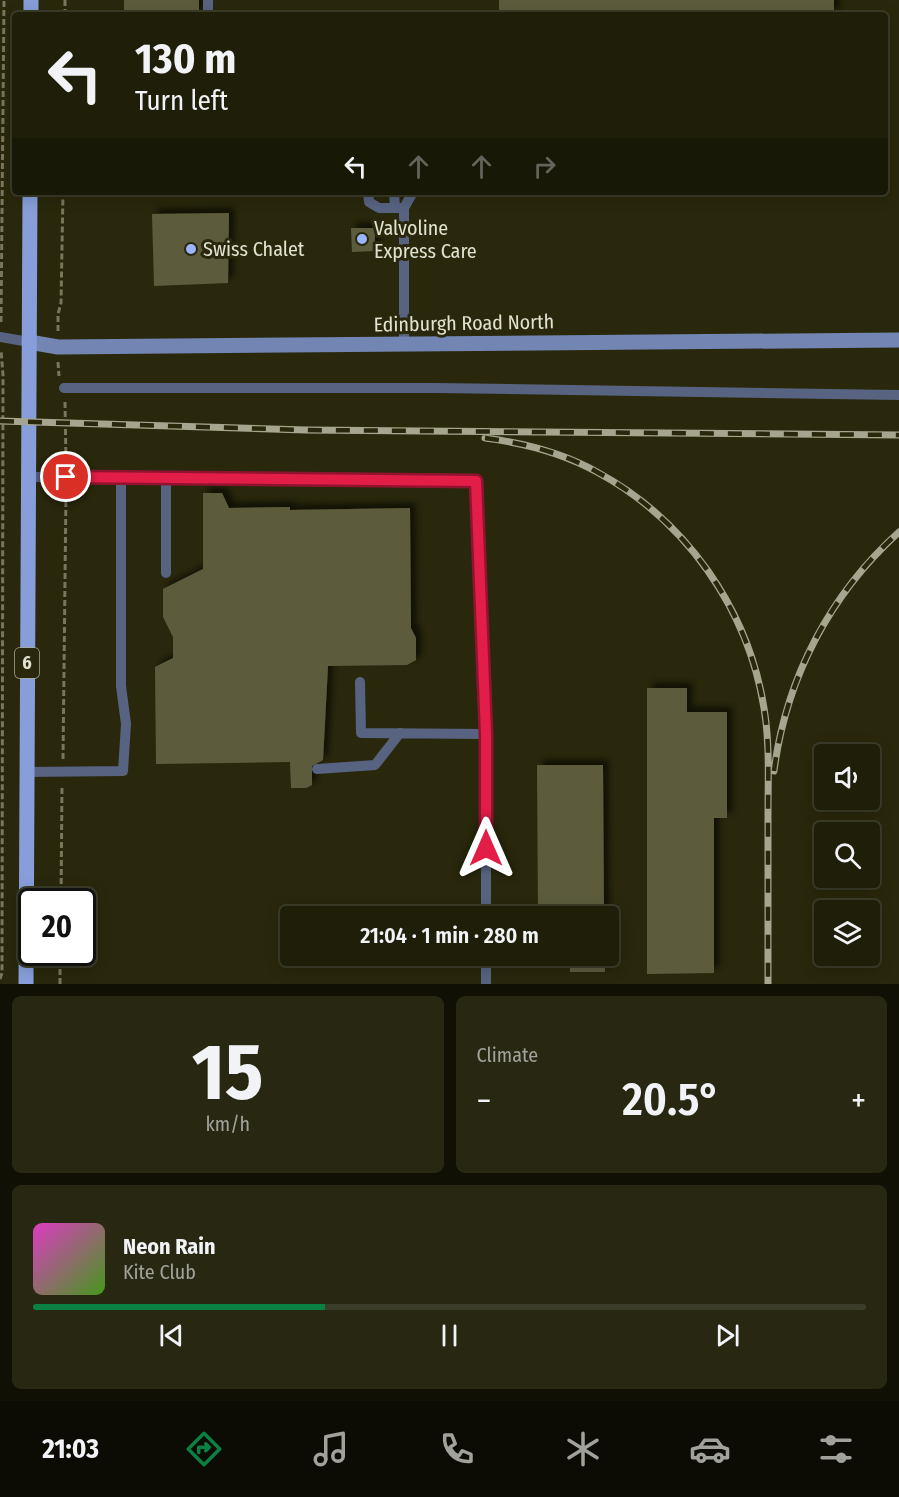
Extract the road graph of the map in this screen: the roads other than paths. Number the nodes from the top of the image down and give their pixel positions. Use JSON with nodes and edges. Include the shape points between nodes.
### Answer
{"nodes":[{"id":1,"x":30,"y":195,"type":"edge"},
{"id":2,"x":368,"y":195,"type":"edge"},
{"id":3,"x":395,"y":195,"type":"edge"},
{"id":4,"x":410,"y":195,"type":"edge"},
{"id":5,"x":399,"y":208,"type":"junction"},
{"id":6,"x":0,"y":337,"type":"edge"},
{"id":7,"x":899,"y":340,"type":"edge"},
{"id":8,"x":29,"y":342,"type":"junction"},
{"id":9,"x":404,"y":344,"type":"junction"},
{"id":10,"x":64,"y":388,"type":"road end"},
{"id":11,"x":899,"y":395,"type":"edge"},
{"id":12,"x":28,"y":477,"type":"junction"},
{"id":13,"x":121,"y":477,"type":"junction"},
{"id":14,"x":166,"y":478,"type":"junction"},
{"id":15,"x":166,"y":573,"type":"dead end"},
{"id":16,"x":360,"y":682,"type":"dead end"},
{"id":17,"x":400,"y":734,"type":"junction"},
{"id":18,"x":486,"y":734,"type":"junction"},
{"id":19,"x":317,"y":769,"type":"dead end"},
{"id":20,"x":27,"y":772,"type":"junction"},
{"id":21,"x":486,"y":906,"type":"edge"},
{"id":22,"x":486,"y":966,"type":"edge"},
{"id":23,"x":26,"y":984,"type":"edge"},
{"id":24,"x":486,"y":984,"type":"edge"}],
"edges":[{"from":1,"to":8,"type":"main road","number":"6"},
{"from":2,"to":5,"type":"lane","via":[[369,202],[379,208]]},
{"from":3,"to":5,"type":"lane"},
{"from":4,"to":5,"type":"lane"},
{"from":5,"to":9,"type":"lane"},
{"from":6,"to":8,"type":"lane"},
{"from":7,"to":9,"type":"main road","name":"Edinburgh Road North"},
{"from":8,"to":9,"type":"main road","name":"Edinburgh Road North","via":[[58,347]]},
{"from":8,"to":12,"type":"main road","number":"6"},
{"from":10,"to":11,"type":"lane","via":[[437,388]]},
{"from":12,"to":13,"type":"lane"},
{"from":12,"to":20,"type":"main road","number":"6"},
{"from":13,"to":14,"type":"lane"},
{"from":13,"to":20,"type":"lane","via":[[121,686],[126,724],[123,771]]},
{"from":14,"to":15,"type":"lane"},
{"from":14,"to":18,"type":"lane","via":[[476,481]]},
{"from":16,"to":17,"type":"lane","via":[[361,733]]},
{"from":17,"to":18,"type":"lane"},
{"from":17,"to":19,"type":"lane","via":[[375,765]]},
{"from":18,"to":21,"type":"lane"},
{"from":20,"to":23,"type":"main road","number":"6"},
{"from":22,"to":24,"type":"lane"}]}
